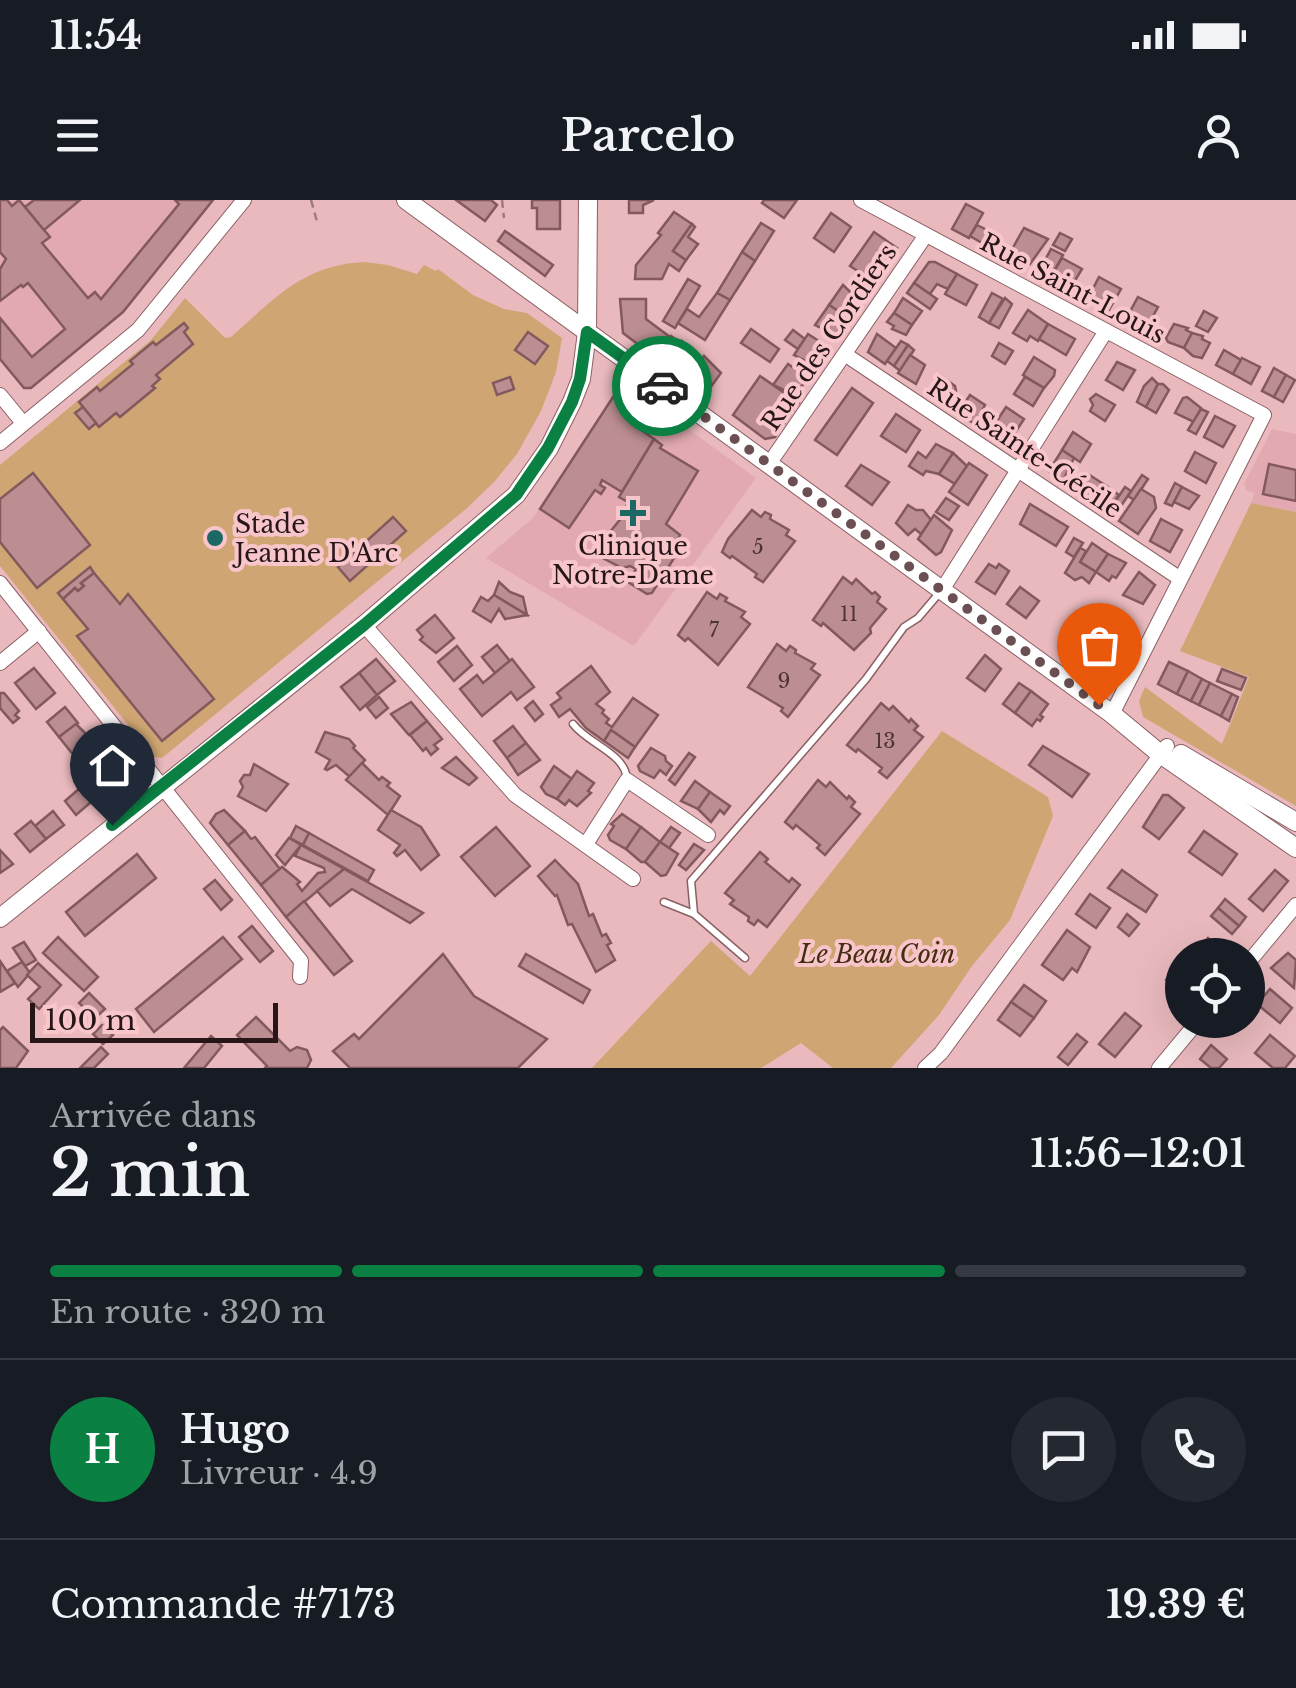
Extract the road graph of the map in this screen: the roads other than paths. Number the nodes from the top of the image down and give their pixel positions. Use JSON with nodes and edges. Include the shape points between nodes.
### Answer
{"nodes":[{"id":1,"x":244,"y":200,"type":"edge"},
{"id":2,"x":406,"y":200,"type":"edge"},
{"id":3,"x":588,"y":200,"type":"edge"},
{"id":4,"x":862,"y":200,"type":"edge"},
{"id":5,"x":926,"y":235,"type":"junction"},
{"id":6,"x":1106,"y":331,"type":"junction"},
{"id":7,"x":587,"y":332,"type":"junction"},
{"id":8,"x":846,"y":355,"type":"junction"},
{"id":9,"x":0,"y":395,"type":"edge"},
{"id":10,"x":23,"y":423,"type":"junction"},
{"id":11,"x":0,"y":443,"type":"edge"},
{"id":12,"x":769,"y":464,"type":"junction"},
{"id":13,"x":1018,"y":470,"type":"junction"},
{"id":14,"x":1179,"y":578,"type":"junction"},
{"id":15,"x":0,"y":582,"type":"edge"},
{"id":16,"x":942,"y":590,"type":"junction"},
{"id":17,"x":364,"y":625,"type":"junction"},
{"id":18,"x":39,"y":631,"type":"junction"},
{"id":19,"x":0,"y":663,"type":"edge"},
{"id":20,"x":1112,"y":714,"type":"junction"},
{"id":21,"x":573,"y":724,"type":"dead end"},
{"id":22,"x":1164,"y":750,"type":"junction"},
{"id":23,"x":627,"y":780,"type":"junction"},
{"id":24,"x":162,"y":785,"type":"junction"},
{"id":25,"x":1296,"y":822,"type":"edge"},
{"id":26,"x":708,"y":836,"type":"dead end"},
{"id":27,"x":586,"y":844,"type":"junction"},
{"id":28,"x":1296,"y":848,"type":"edge"},
{"id":29,"x":633,"y":880,"type":"dead end"},
{"id":30,"x":664,"y":902,"type":"dead end"},
{"id":31,"x":1296,"y":905,"type":"edge"},
{"id":32,"x":694,"y":914,"type":"junction"},
{"id":33,"x":0,"y":918,"type":"edge"},
{"id":34,"x":1265,"y":942,"type":"edge"},
{"id":35,"x":746,"y":958,"type":"dead end"},
{"id":36,"x":300,"y":977,"type":"dead end"},
{"id":37,"x":1185,"y":1038,"type":"edge"},
{"id":38,"x":925,"y":1068,"type":"edge"},
{"id":39,"x":1159,"y":1068,"type":"edge"}],
"edges":[{"from":1,"to":10,"type":"street","via":[[138,330]]},
{"from":2,"to":7,"type":"main road"},
{"from":3,"to":7,"type":"main road"},
{"from":4,"to":5,"type":"street","name":"Rue Saint-Louis"},
{"from":5,"to":6,"type":"street","name":"Rue Saint-Louis"},
{"from":5,"to":8,"type":"street","name":"Rue des Cordiers"},
{"from":6,"to":13,"type":"street"},
{"from":6,"to":14,"type":"street","name":"Rue Saint-Louis","via":[[1264,415]]},
{"from":7,"to":12,"type":"main road"},
{"from":7,"to":17,"type":"main road","via":[[572,402],[516,495]]},
{"from":8,"to":12,"type":"street","name":"Rue des Cordiers"},
{"from":8,"to":13,"type":"street","name":"Rue Sainte-Cécile"},
{"from":9,"to":10,"type":"street"},
{"from":10,"to":11,"type":"street"},
{"from":12,"to":16,"type":"main road"},
{"from":13,"to":14,"type":"street","name":"Rue Sainte-Cécile"},
{"from":13,"to":16,"type":"street"},
{"from":14,"to":20,"type":"street"},
{"from":15,"to":18,"type":"street"},
{"from":16,"to":20,"type":"main road"},
{"from":16,"to":32,"type":"lane","via":[[691,880]]},
{"from":17,"to":24,"type":"main road"},
{"from":17,"to":27,"type":"street","via":[[515,794]]},
{"from":18,"to":19,"type":"street"},
{"from":18,"to":24,"type":"street"},
{"from":20,"to":22,"type":"main road"},
{"from":21,"to":23,"type":"lane","via":[[618,759]]},
{"from":22,"to":25,"type":"main road"},
{"from":22,"to":28,"type":"main road"},
{"from":22,"to":38,"type":"street"},
{"from":23,"to":26,"type":"street"},
{"from":23,"to":27,"type":"street"},
{"from":24,"to":33,"type":"main road"},
{"from":24,"to":36,"type":"street","via":[[302,961]]},
{"from":27,"to":29,"type":"street"},
{"from":30,"to":32,"type":"lane"},
{"from":31,"to":34,"type":"street"},
{"from":32,"to":35,"type":"lane"},
{"from":37,"to":39,"type":"street"}]}
